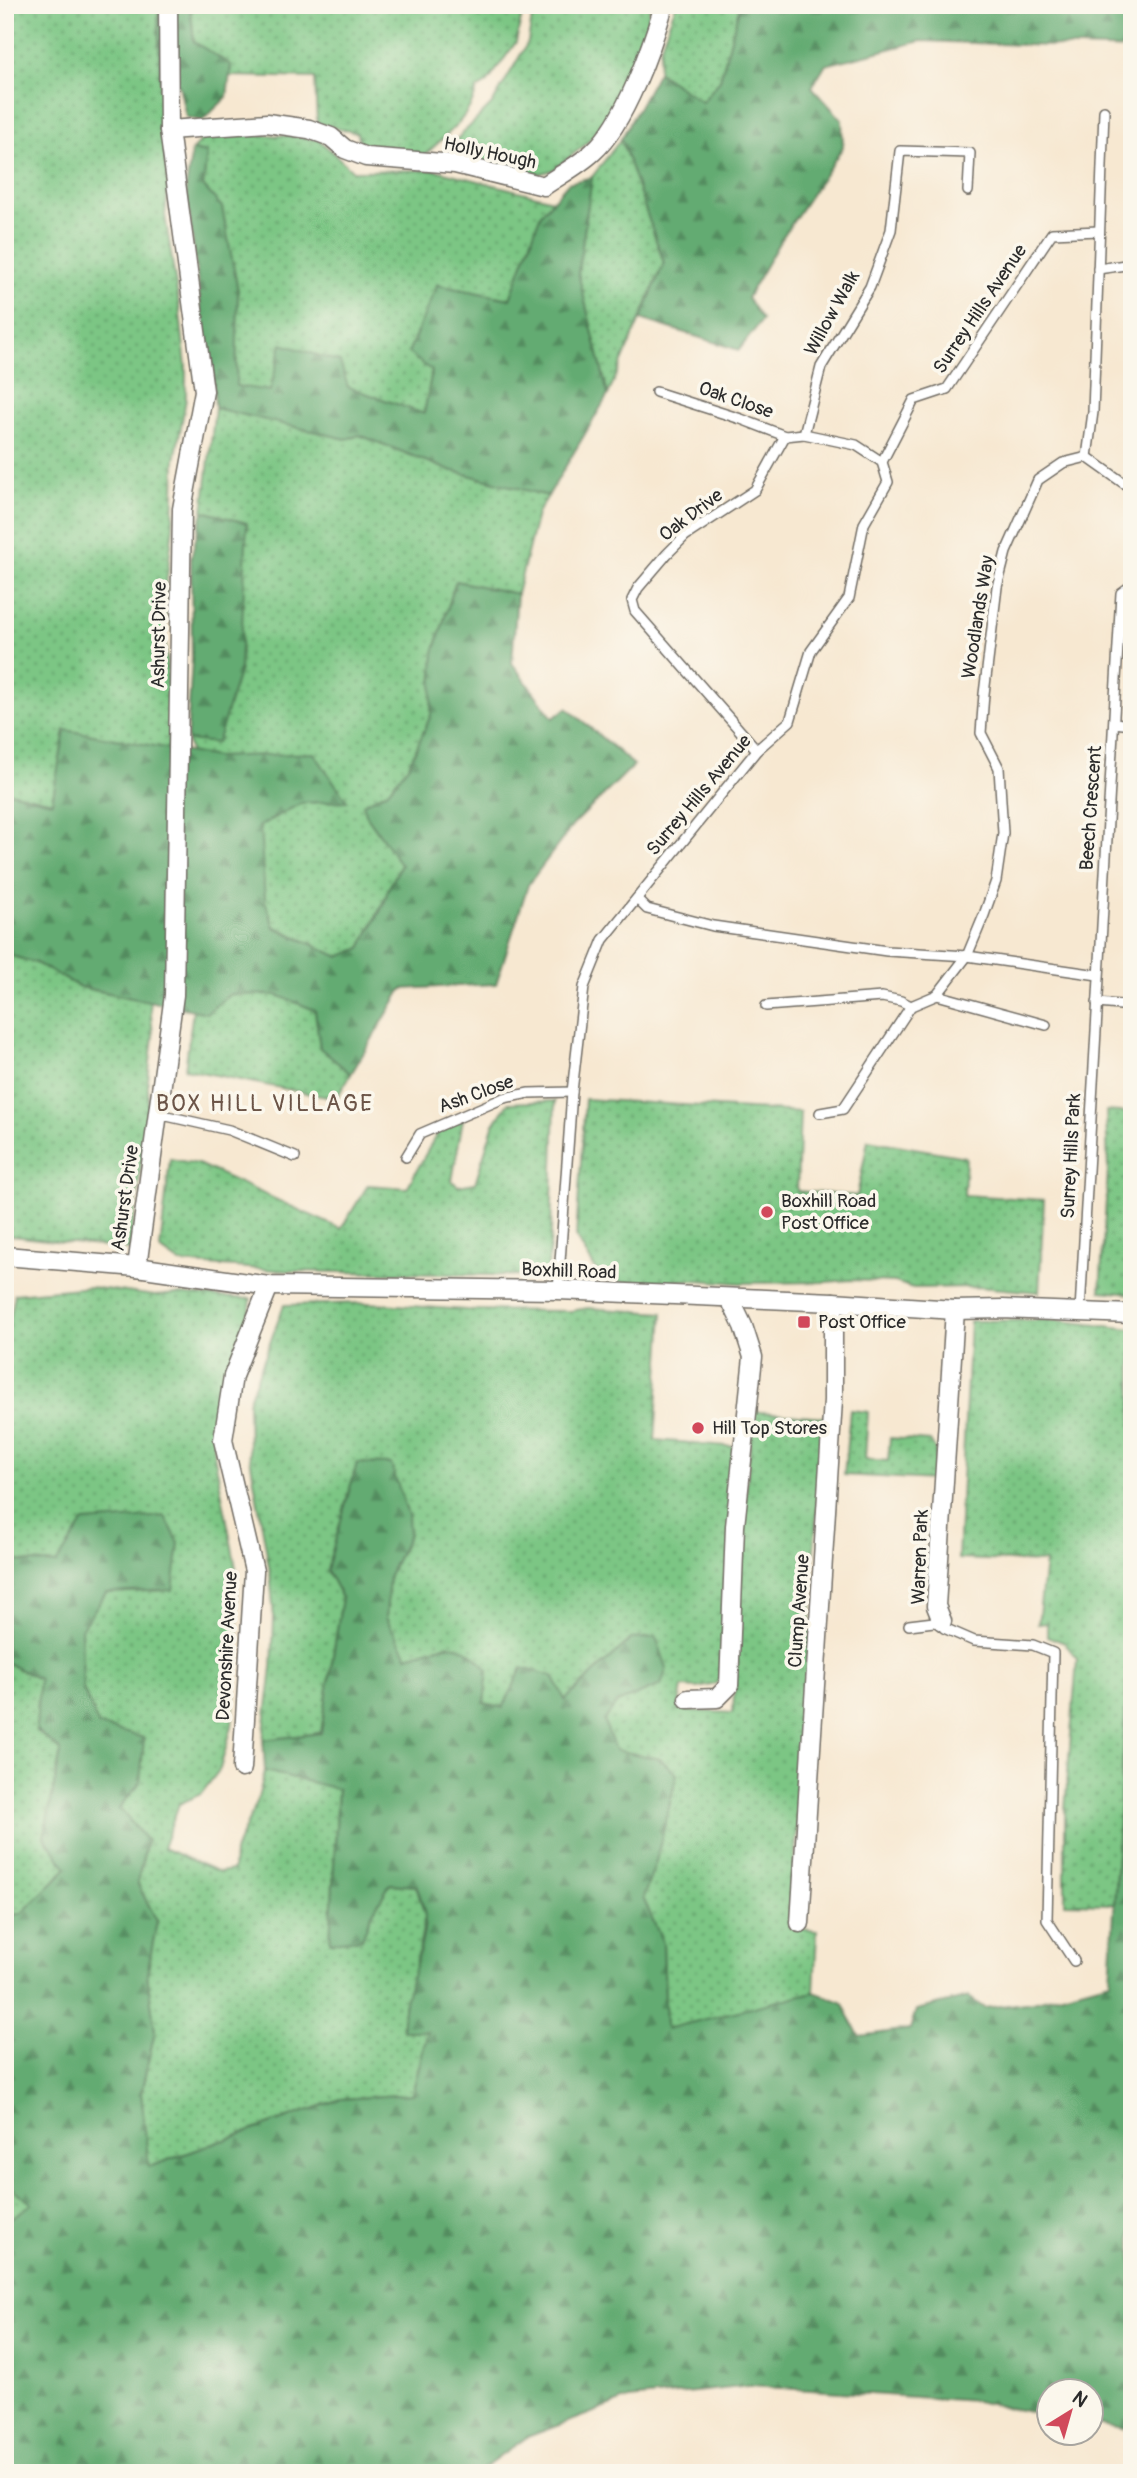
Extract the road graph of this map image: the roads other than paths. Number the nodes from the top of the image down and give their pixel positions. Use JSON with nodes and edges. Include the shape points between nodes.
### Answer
{"nodes":[{"id":1,"x":168,"y":5,"type":"edge"},
{"id":2,"x":664,"y":5,"type":"edge"},
{"id":3,"x":1104,"y":111,"type":"dead end"},
{"id":4,"x":169,"y":131,"type":"junction"},
{"id":5,"x":968,"y":191,"type":"dead end"},
{"id":6,"x":1099,"y":232,"type":"junction"},
{"id":7,"x":1132,"y":264,"type":"edge"},
{"id":8,"x":1098,"y":269,"type":"junction"},
{"id":9,"x":656,"y":392,"type":"dead end"},
{"id":10,"x":804,"y":434,"type":"junction"},
{"id":11,"x":785,"y":436,"type":"junction"},
{"id":12,"x":1087,"y":457,"type":"junction"},
{"id":13,"x":882,"y":463,"type":"junction"},
{"id":14,"x":1132,"y":489,"type":"edge"},
{"id":15,"x":1132,"y":585,"type":"edge"},
{"id":16,"x":1114,"y":723,"type":"junction"},
{"id":17,"x":1132,"y":725,"type":"edge"},
{"id":18,"x":757,"y":750,"type":"junction"},
{"id":19,"x":637,"y":899,"type":"junction"},
{"id":20,"x":967,"y":956,"type":"junction"},
{"id":21,"x":1098,"y":975,"type":"junction"},
{"id":22,"x":937,"y":995,"type":"junction"},
{"id":23,"x":1097,"y":1003,"type":"junction"},
{"id":24,"x":766,"y":1006,"type":"dead end"},
{"id":25,"x":911,"y":1006,"type":"junction"},
{"id":26,"x":1132,"y":1006,"type":"edge"},
{"id":27,"x":1046,"y":1024,"type":"dead end"},
{"id":28,"x":572,"y":1091,"type":"junction"},
{"id":29,"x":820,"y":1113,"type":"dead end"},
{"id":30,"x":158,"y":1114,"type":"junction"},
{"id":31,"x":295,"y":1157,"type":"dead end"},
{"id":32,"x":406,"y":1157,"type":"dead end"},
{"id":33,"x":5,"y":1256,"type":"edge"},
{"id":34,"x":137,"y":1268,"type":"junction"},
{"id":35,"x":269,"y":1286,"type":"junction"},
{"id":36,"x":558,"y":1290,"type":"junction"},
{"id":37,"x":730,"y":1299,"type":"junction"},
{"id":38,"x":833,"y":1302,"type":"junction"},
{"id":39,"x":955,"y":1310,"type":"junction"},
{"id":40,"x":1080,"y":1311,"type":"junction"},
{"id":41,"x":1132,"y":1314,"type":"edge"},
{"id":42,"x":942,"y":1621,"type":"junction"},
{"id":43,"x":909,"y":1625,"type":"dead end"},
{"id":44,"x":688,"y":1699,"type":"dead end"},
{"id":45,"x":242,"y":1768,"type":"dead end"},
{"id":46,"x":800,"y":1923,"type":"dead end"},
{"id":47,"x":1074,"y":1961,"type":"dead end"}],
"edges":[{"from":1,"to":4,"type":"street","name":"Ashurst Drive"},
{"from":2,"to":4,"type":"street","name":"Holly Hough","via":[[652,46],[613,129],[594,152],[544,186],[455,164],[366,157],[331,137],[288,126],[267,123]]},
{"from":3,"to":6,"type":"lane"},
{"from":4,"to":30,"type":"street","name":"Ashurst Drive","via":[[204,391],[182,509],[174,995]]},
{"from":5,"to":10,"type":"lane","name":"Willow Walk","via":[[970,153],[900,151],[891,230],[870,287],[821,367]]},
{"from":6,"to":8,"type":"lane"},
{"from":6,"to":13,"type":"lane","name":"Surrey Hills Avenue","via":[[1052,233],[947,389],[914,400]]},
{"from":7,"to":8,"type":"lane"},
{"from":8,"to":12,"type":"lane"},
{"from":9,"to":11,"type":"lane","name":"Oak Close"},
{"from":10,"to":11,"type":"lane","name":"Oak Close"},
{"from":10,"to":13,"type":"lane","via":[[856,445]]},
{"from":11,"to":18,"type":"lane","name":"Oak Drive","via":[[755,490],[685,536],[632,600],[635,611]]},
{"from":12,"to":14,"type":"lane"},
{"from":12,"to":20,"type":"lane","name":"Woodlands Way","via":[[1063,463],[1038,481],[1006,552],[997,587],[981,733],[999,768],[1003,833],[996,881]]},
{"from":13,"to":18,"type":"lane","name":"Surrey Hills Avenue","via":[[888,482],[864,524],[849,598],[811,651],[790,721]]},
{"from":15,"to":16,"type":"lane","name":"Beech Crescent","via":[[1121,593]]},
{"from":16,"to":17,"type":"lane"},
{"from":16,"to":21,"type":"lane","name":"Beech Crescent"},
{"from":18,"to":19,"type":"lane","name":"Surrey Hills Avenue"},
{"from":19,"to":20,"type":"lane","via":[[647,909],[713,926],[887,951]]},
{"from":19,"to":28,"type":"lane","name":"Surrey Hills Avenue","via":[[603,940],[584,987]]},
{"from":20,"to":21,"type":"lane"},
{"from":20,"to":22,"type":"lane","name":"Woodlands Way"},
{"from":21,"to":23,"type":"lane","name":"Beech Crescent"},
{"from":22,"to":25,"type":"lane"},
{"from":22,"to":27,"type":"lane"},
{"from":23,"to":26,"type":"lane"},
{"from":23,"to":40,"type":"lane","name":"Surrey Hills Park"},
{"from":24,"to":25,"type":"lane","via":[[882,997]]},
{"from":25,"to":29,"type":"lane","via":[[843,1109]]},
{"from":28,"to":32,"type":"lane","name":"Ash Close","via":[[504,1098],[420,1134]]},
{"from":28,"to":36,"type":"lane","name":"Surrey Hills Avenue"},
{"from":30,"to":31,"type":"lane","via":[[229,1130]]},
{"from":30,"to":34,"type":"street","name":"Ashurst Drive"},
{"from":33,"to":34,"type":"street","name":"Boxhill Road"},
{"from":34,"to":35,"type":"street","name":"Boxhill Road"},
{"from":35,"to":36,"type":"street","name":"Boxhill Road"},
{"from":35,"to":45,"type":"street","name":"Devonshire Avenue","via":[[233,1376],[223,1440],[254,1571]]},
{"from":36,"to":37,"type":"street","name":"Boxhill Road"},
{"from":37,"to":38,"type":"street","name":"Boxhill Road"},
{"from":37,"to":44,"type":"street","via":[[752,1357],[735,1526],[729,1686],[716,1698]]},
{"from":38,"to":39,"type":"street","name":"Boxhill Road"},
{"from":38,"to":46,"type":"street","name":"Clump Avenue","via":[[834,1400]]},
{"from":39,"to":40,"type":"street","name":"Boxhill Road"},
{"from":39,"to":42,"type":"street","name":"Warren Park","via":[[936,1606]]},
{"from":40,"to":41,"type":"street","name":"Boxhill Road"},
{"from":42,"to":43,"type":"lane"},
{"from":42,"to":47,"type":"lane","name":"Warren Park","via":[[944,1628],[974,1641],[1033,1645],[1053,1653],[1047,1920]]}]}
